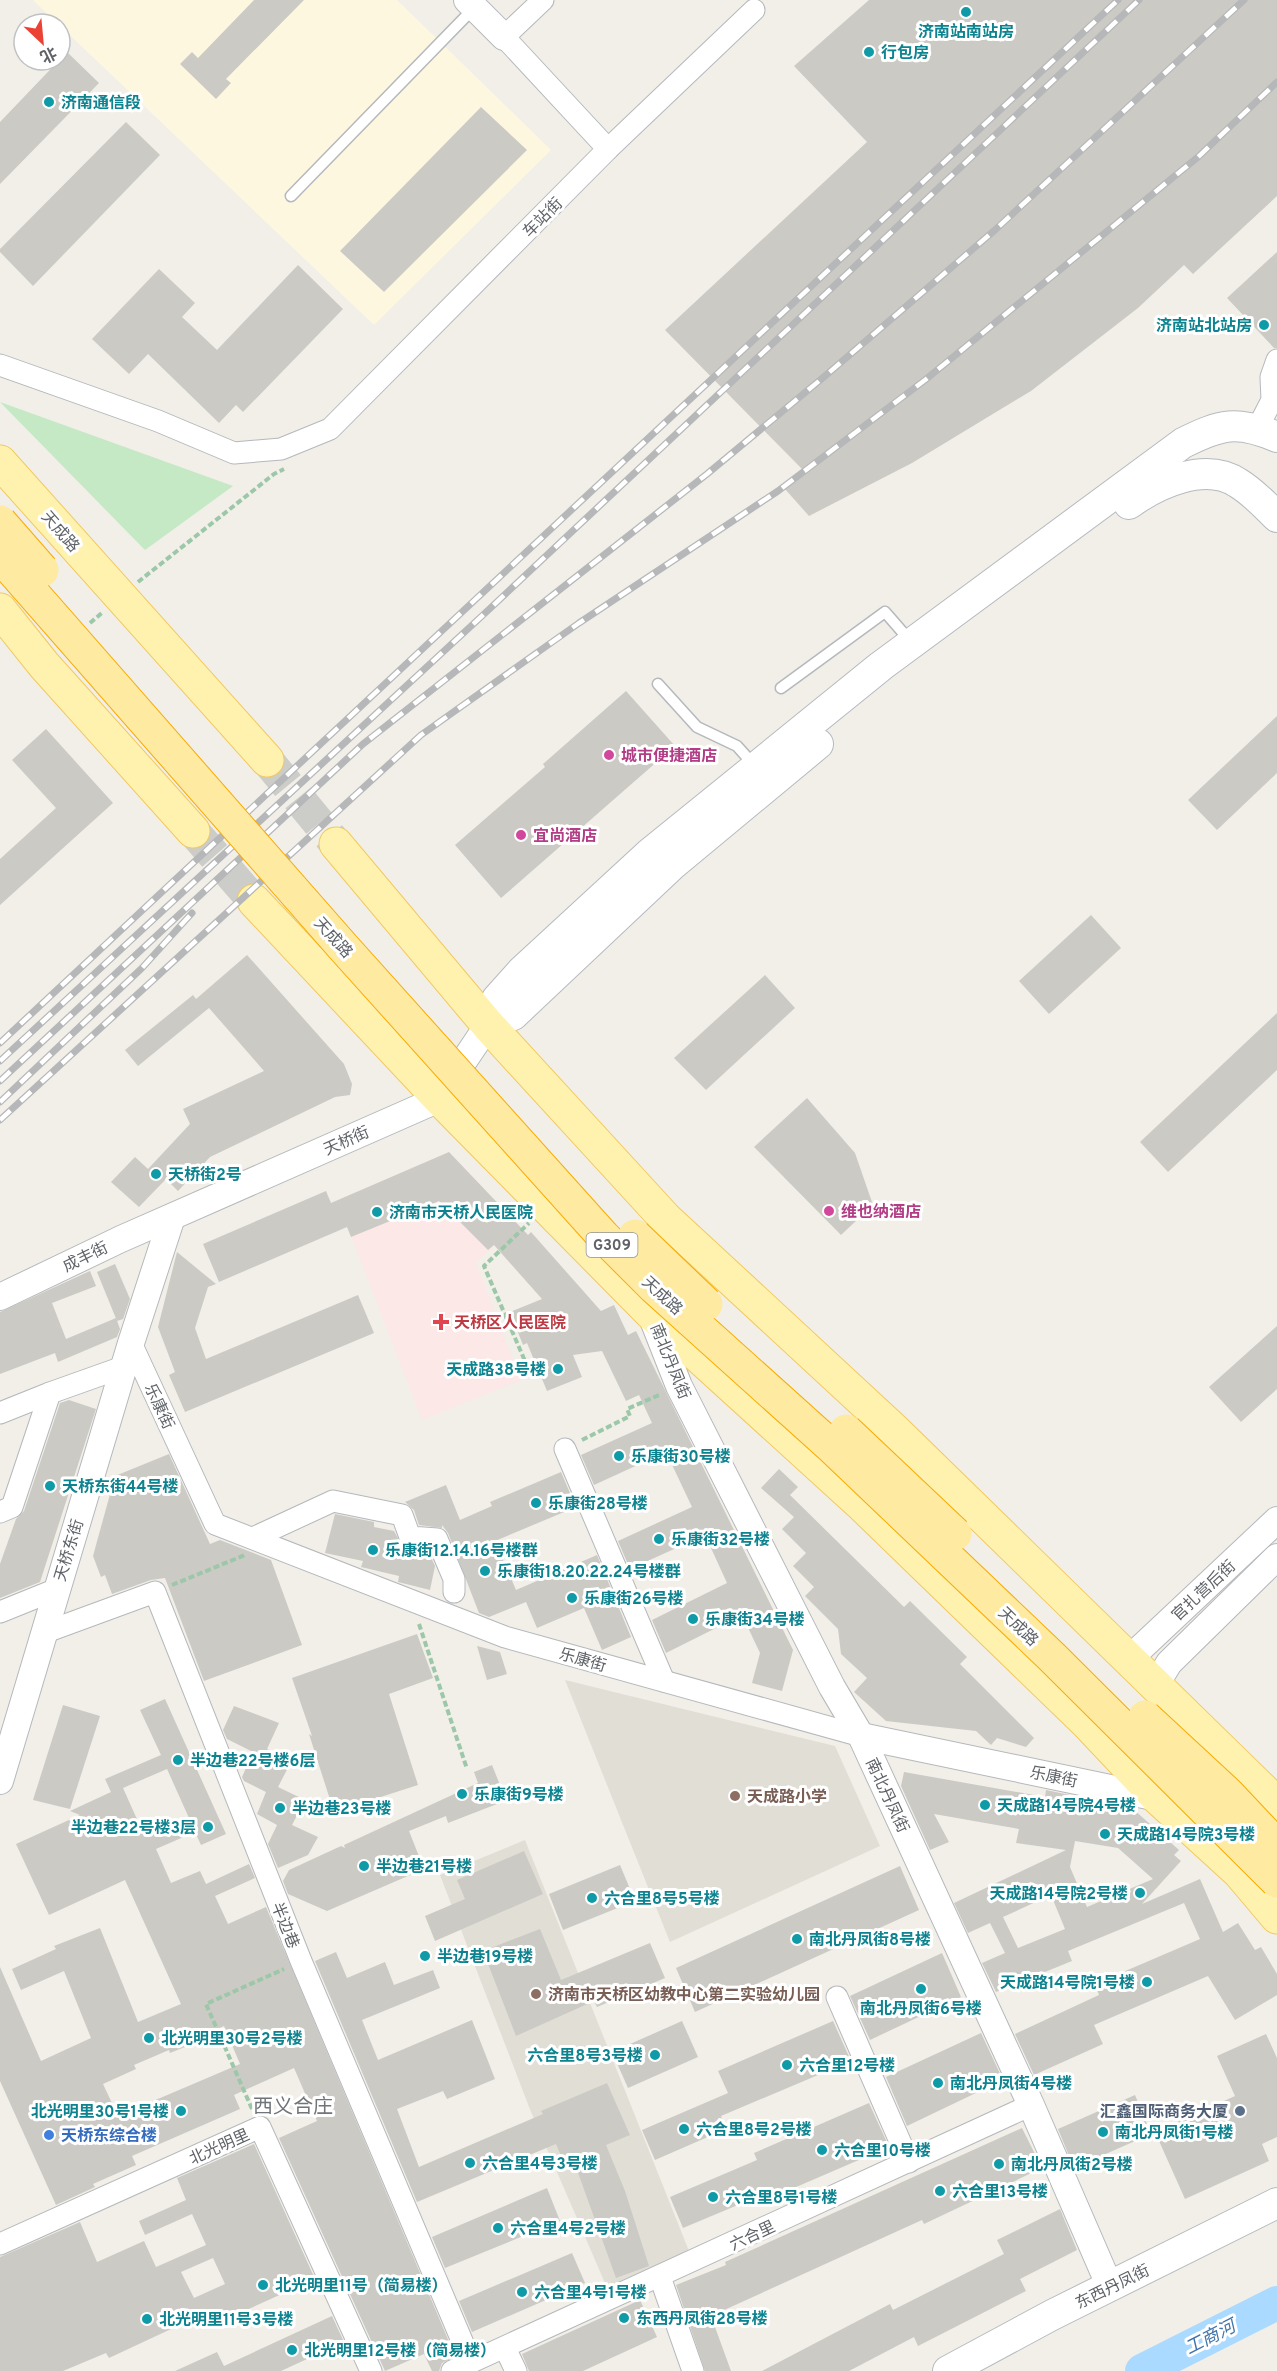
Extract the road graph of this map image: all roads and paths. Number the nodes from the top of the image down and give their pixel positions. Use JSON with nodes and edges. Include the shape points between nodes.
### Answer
{"nodes":[{"id":1,"x":543,"y":0,"type":"edge"},
{"id":2,"x":471,"y":4,"type":"edge"},
{"id":3,"x":754,"y":10,"type":"dead end"},
{"id":4,"x":504,"y":37,"type":"junction"},
{"id":5,"x":608,"y":149,"type":"junction"},
{"id":6,"x":291,"y":196,"type":"dead end"},
{"id":7,"x":1277,"y":360,"type":"edge"},
{"id":8,"x":0,"y":365,"type":"edge"},
{"id":9,"x":1267,"y":433,"type":"edge"},
{"id":10,"x":0,"y":462,"type":"edge"},
{"id":11,"x":295,"y":464,"type":"dead end"},
{"id":12,"x":1268,"y":508,"type":"edge"},
{"id":13,"x":0,"y":522,"type":"edge"},
{"id":14,"x":0,"y":556,"type":"edge"},
{"id":15,"x":119,"y":597,"type":"junction"},
{"id":16,"x":0,"y":610,"type":"edge"},
{"id":17,"x":912,"y":643,"type":"junction"},
{"id":18,"x":658,"y":684,"type":"dead end"},
{"id":19,"x":781,"y":688,"type":"dead end"},
{"id":20,"x":267,"y":760,"type":"tunnel mouth"},
{"id":21,"x":756,"y":768,"type":"junction"},
{"id":22,"x":193,"y":831,"type":"tunnel mouth"},
{"id":23,"x":336,"y":844,"type":"tunnel mouth"},
{"id":24,"x":254,"y":901,"type":"tunnel mouth"},
{"id":25,"x":488,"y":1025,"type":"junction"},
{"id":26,"x":439,"y":1098,"type":"junction"},
{"id":27,"x":172,"y":1216,"type":"junction"},
{"id":28,"x":534,"y":1218,"type":"dead end"},
{"id":29,"x":0,"y":1298,"type":"edge"},
{"id":30,"x":650,"y":1312,"type":"junction"},
{"id":31,"x":131,"y":1342,"type":"junction"},
{"id":32,"x":123,"y":1368,"type":"junction"},
{"id":33,"x":528,"y":1368,"type":"dead end"},
{"id":34,"x":679,"y":1386,"type":"junction"},
{"id":35,"x":50,"y":1393,"type":"junction"},
{"id":36,"x":0,"y":1413,"type":"edge"},
{"id":37,"x":565,"y":1449,"type":"joint"},
{"id":38,"x":0,"y":1512,"type":"edge"},
{"id":39,"x":1277,"y":1520,"type":"edge"},
{"id":40,"x":253,"y":1538,"type":"junction"},
{"id":41,"x":1277,"y":1557,"type":"edge"},
{"id":42,"x":57,"y":1589,"type":"junction"},
{"id":43,"x":155,"y":1592,"type":"junction"},
{"id":44,"x":453,"y":1592,"type":"dead end"},
{"id":45,"x":421,"y":1604,"type":"junction"},
{"id":46,"x":0,"y":1612,"type":"edge"},
{"id":47,"x":46,"y":1632,"type":"junction"},
{"id":48,"x":1128,"y":1660,"type":"junction"},
{"id":49,"x":664,"y":1681,"type":"junction"},
{"id":50,"x":1155,"y":1686,"type":"junction"},
{"id":51,"x":861,"y":1736,"type":"junction"},
{"id":52,"x":467,"y":1768,"type":"dead end"},
{"id":53,"x":0,"y":1780,"type":"edge"},
{"id":54,"x":1158,"y":1798,"type":"junction"},
{"id":55,"x":1277,"y":1804,"type":"edge"},
{"id":56,"x":1277,"y":1846,"type":"edge"},
{"id":57,"x":1277,"y":1881,"type":"edge"},
{"id":58,"x":1277,"y":1917,"type":"edge"},
{"id":59,"x":301,"y":1961,"type":"junction"},
{"id":60,"x":837,"y":1997,"type":"dead end"},
{"id":61,"x":1031,"y":2105,"type":"junction"},
{"id":62,"x":260,"y":2127,"type":"junction"},
{"id":63,"x":909,"y":2162,"type":"junction"},
{"id":64,"x":1277,"y":2203,"type":"edge"},
{"id":65,"x":0,"y":2244,"type":"edge"},
{"id":66,"x":660,"y":2277,"type":"junction"},
{"id":67,"x":1110,"y":2287,"type":"junction"},
{"id":68,"x":505,"y":2348,"type":"junction"},
{"id":69,"x":471,"y":2362,"type":"junction"},
{"id":70,"x":371,"y":2371,"type":"edge"},
{"id":71,"x":452,"y":2371,"type":"edge"},
{"id":72,"x":516,"y":2371,"type":"edge"},
{"id":73,"x":693,"y":2371,"type":"edge"},
{"id":74,"x":948,"y":2371,"type":"edge"}],
"edges":[{"from":1,"to":4,"type":"street"},
{"from":2,"to":4,"type":"street"},
{"from":2,"to":6,"type":"lane"},
{"from":3,"to":5,"type":"street","name":"车站街"},
{"from":4,"to":5,"type":"street"},
{"from":5,"to":8,"type":"street","name":"车站街","via":[[330,429],[281,449],[234,453],[158,420]]},
{"from":7,"to":9,"type":"street","via":[[1271,377]]},
{"from":9,"to":17,"type":"main road","via":[[1233,424],[1183,443]]},
{"from":10,"to":15,"type":"main road","name":"天成路"},
{"from":11,"to":15,"type":"path","via":[[274,474]]},
{"from":12,"to":25,"type":"main road","via":[[1237,481],[1219,475],[1183,476],[1151,487],[904,672],[671,866],[513,1015]]},
{"from":13,"to":56,"type":"highway","name":"天成路","number":"G309","bridge":true,"via":[[190,742],[643,1245],[892,1472],[1228,1794]]},
{"from":14,"to":57,"type":"highway","name":"天成路","number":"G309","bridge":true,"via":[[603,1236],[1052,1657]]},
{"from":15,"to":20,"type":"main road","name":"天成路"},
{"from":16,"to":22,"type":"main road","via":[[44,665]]},
{"from":17,"to":19,"type":"lane","via":[[885,612]]},
{"from":17,"to":21,"type":"main road"},
{"from":18,"to":21,"type":"lane","via":[[697,727],[737,746]]},
{"from":21,"to":25,"type":"main road","via":[[649,854],[522,971],[497,999]]},
{"from":23,"to":25,"type":"main road"},
{"from":24,"to":26,"type":"main road","name":"天成路"},
{"from":25,"to":26,"type":"street"},
{"from":25,"to":48,"type":"main road","via":[[666,1218],[893,1429]]},
{"from":26,"to":27,"type":"street","name":"天桥街"},
{"from":26,"to":30,"type":"main road","name":"天成路"},
{"from":27,"to":29,"type":"street","name":"成丰街"},
{"from":27,"to":31,"type":"street","name":"天桥东街"},
{"from":28,"to":33,"type":"path","via":[[484,1266]]},
{"from":30,"to":34,"type":"street","name":"南北丹凤街"},
{"from":30,"to":54,"type":"main road","name":"天成路","via":[[861,1504],[1087,1723]]},
{"from":31,"to":32,"type":"street","name":"天桥东街"},
{"from":31,"to":40,"type":"street","name":"乐康街","via":[[215,1524]]},
{"from":32,"to":35,"type":"street"},
{"from":32,"to":42,"type":"street","name":"天桥东街"},
{"from":34,"to":37,"type":"path","via":[[627,1409],[630,1416]]},
{"from":34,"to":51,"type":"street","name":"南北丹凤街","via":[[832,1687]]},
{"from":35,"to":36,"type":"street"},
{"from":35,"to":38,"type":"street","via":[[12,1507]]},
{"from":37,"to":49,"type":"street"},
{"from":39,"to":48,"type":"street","name":"官扎营后街"},
{"from":40,"to":43,"type":"path","via":[[244,1558]]},
{"from":40,"to":44,"type":"street","via":[[333,1501],[402,1515],[410,1537],[437,1539],[454,1579]]},
{"from":40,"to":45,"type":"street","name":"乐康街"},
{"from":41,"to":50,"type":"street","name":"官扎营后街","via":[[1169,1663]]},
{"from":42,"to":46,"type":"street"},
{"from":42,"to":47,"type":"street","name":"天桥东街"},
{"from":43,"to":47,"type":"street"},
{"from":43,"to":59,"type":"street","name":"半边巷"},
{"from":45,"to":49,"type":"street","name":"乐康街","via":[[505,1637]]},
{"from":45,"to":52,"type":"path","via":[[419,1630]]},
{"from":47,"to":53,"type":"street","name":"天桥东街"},
{"from":48,"to":50,"type":"main road"},
{"from":49,"to":51,"type":"street","name":"乐康街"},
{"from":50,"to":55,"type":"main road"},
{"from":51,"to":54,"type":"street","name":"乐康街"},
{"from":51,"to":61,"type":"street","name":"南北丹凤街"},
{"from":54,"to":58,"type":"main road","name":"天成路","via":[[1239,1872]]},
{"from":59,"to":62,"type":"path","via":[[206,2004]]},
{"from":59,"to":69,"type":"street","name":"半边巷"},
{"from":60,"to":63,"type":"street"},
{"from":61,"to":63,"type":"street","name":"六合里"},
{"from":61,"to":67,"type":"street","name":"南北丹凤街"},
{"from":62,"to":65,"type":"street","name":"北光明里"},
{"from":62,"to":70,"type":"street","name":"北光明里"},
{"from":63,"to":66,"type":"street","name":"六合里"},
{"from":64,"to":67,"type":"main road","name":"东西丹凤街"},
{"from":66,"to":68,"type":"street","name":"六合里"},
{"from":66,"to":73,"type":"street"},
{"from":67,"to":74,"type":"main road","name":"东西丹凤街"},
{"from":68,"to":69,"type":"street","name":"六合里"},
{"from":68,"to":72,"type":"street"},
{"from":69,"to":71,"type":"street"}]}
